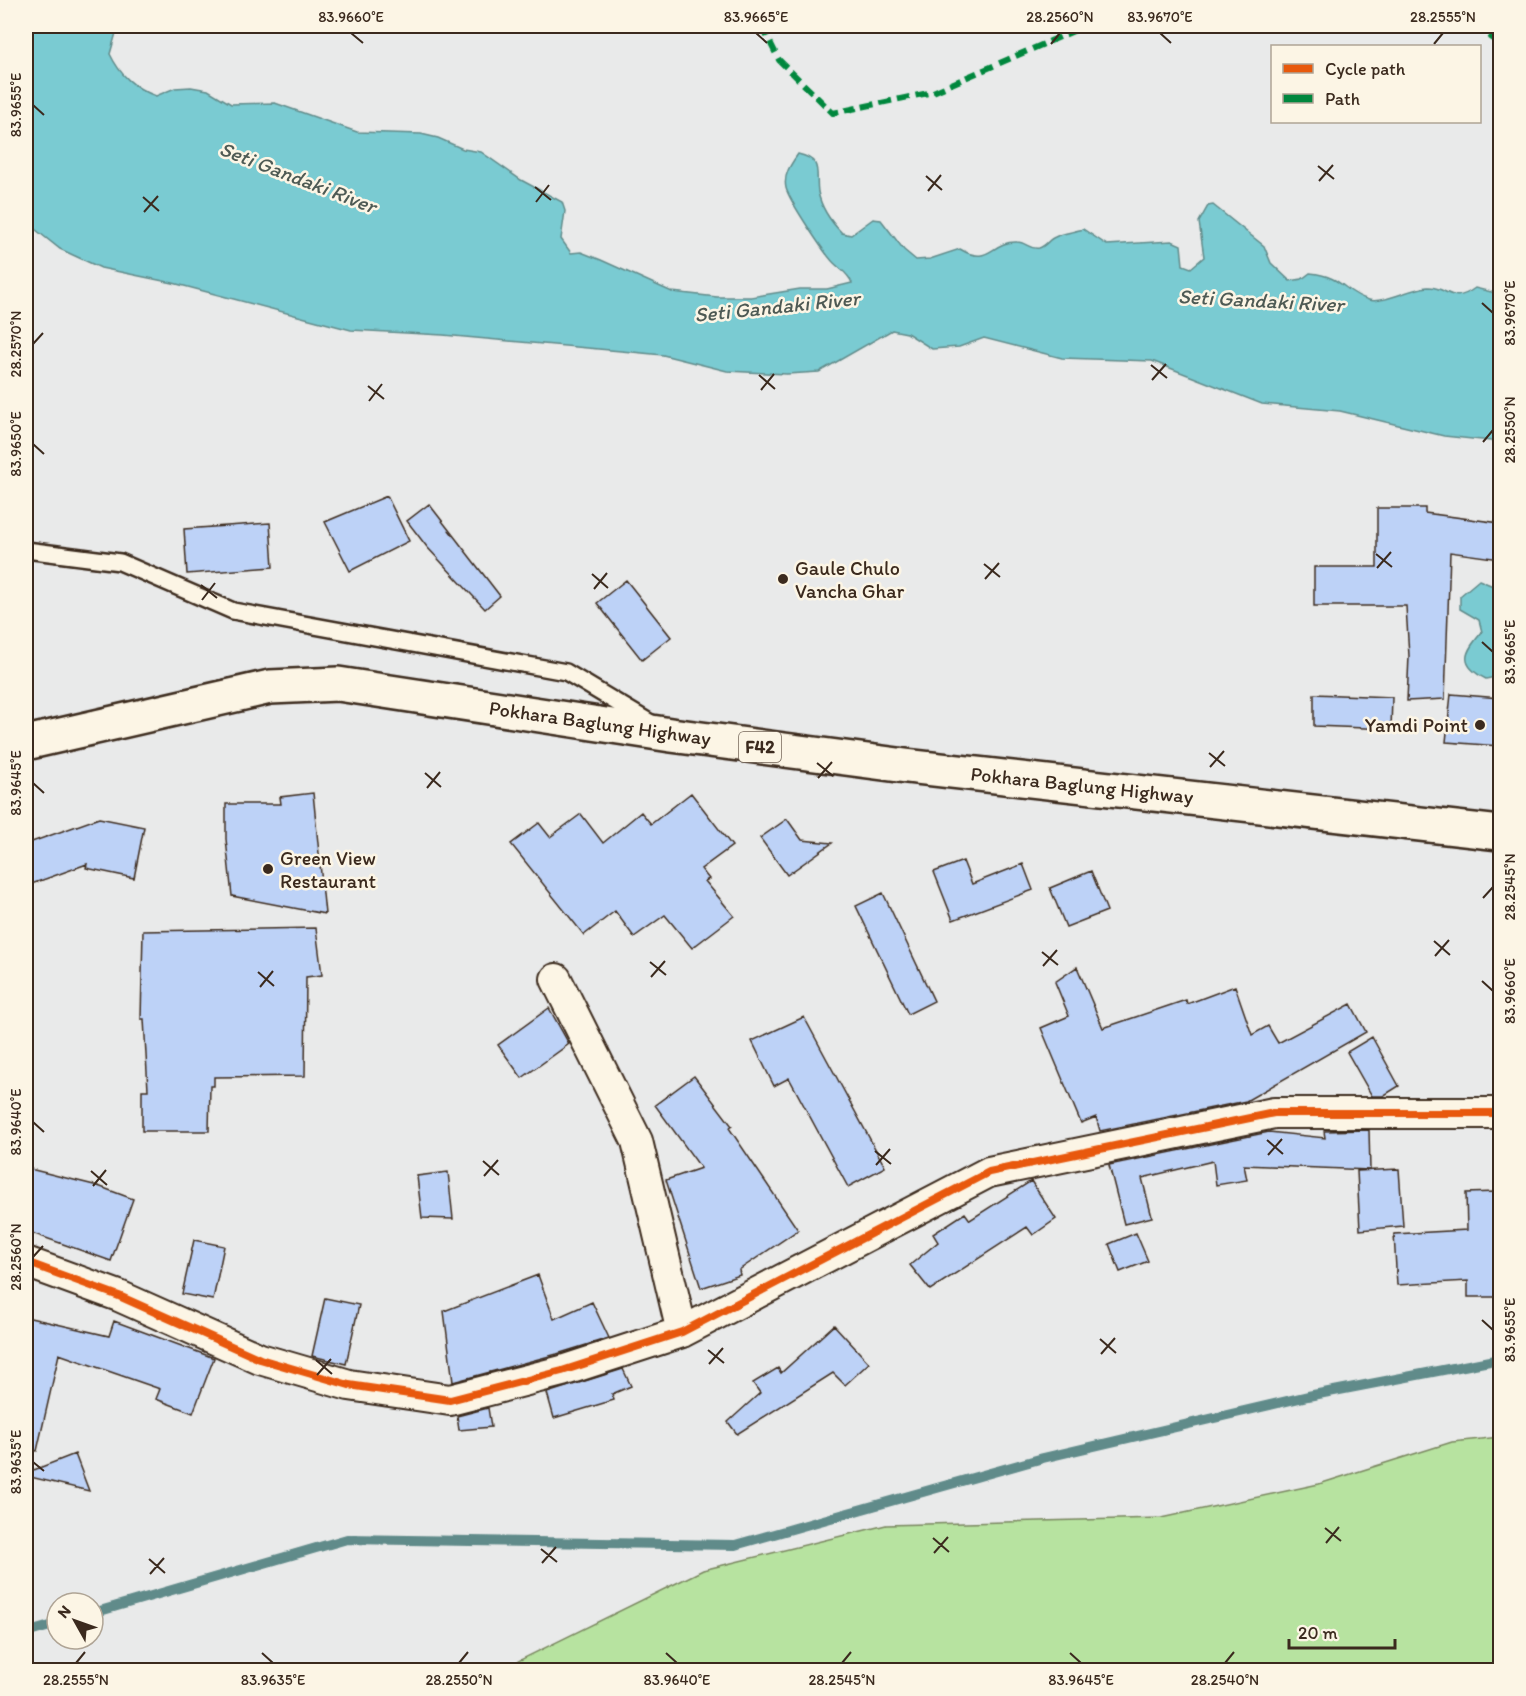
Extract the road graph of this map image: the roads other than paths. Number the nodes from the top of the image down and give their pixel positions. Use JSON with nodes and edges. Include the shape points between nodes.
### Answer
{"nodes":[{"id":1,"x":26,"y":550,"type":"edge"},
{"id":2,"x":671,"y":735,"type":"junction"},
{"id":3,"x":26,"y":743,"type":"edge"},
{"id":4,"x":1500,"y":833,"type":"edge"},
{"id":5,"x":556,"y":979,"type":"dead end"},
{"id":6,"x":1500,"y":1113,"type":"edge"},
{"id":7,"x":26,"y":1262,"type":"edge"},
{"id":8,"x":682,"y":1332,"type":"junction"}],
"edges":[{"from":1,"to":2,"type":"lane","via":[[120,562],[233,611],[566,672]]},
{"from":2,"to":3,"type":"highway","name":"Pokhara Baglung Highway","number":"F42","via":[[338,684],[270,687]]},
{"from":2,"to":4,"type":"highway","name":"Pokhara Baglung Highway","number":"F42","via":[[906,766]]},
{"from":5,"to":8,"type":"street","via":[[637,1141]]},
{"from":6,"to":8,"type":"street","via":[[1274,1113],[989,1172]]},
{"from":7,"to":8,"type":"street","via":[[119,1296],[260,1359],[349,1385],[450,1400],[562,1371]]}]}
